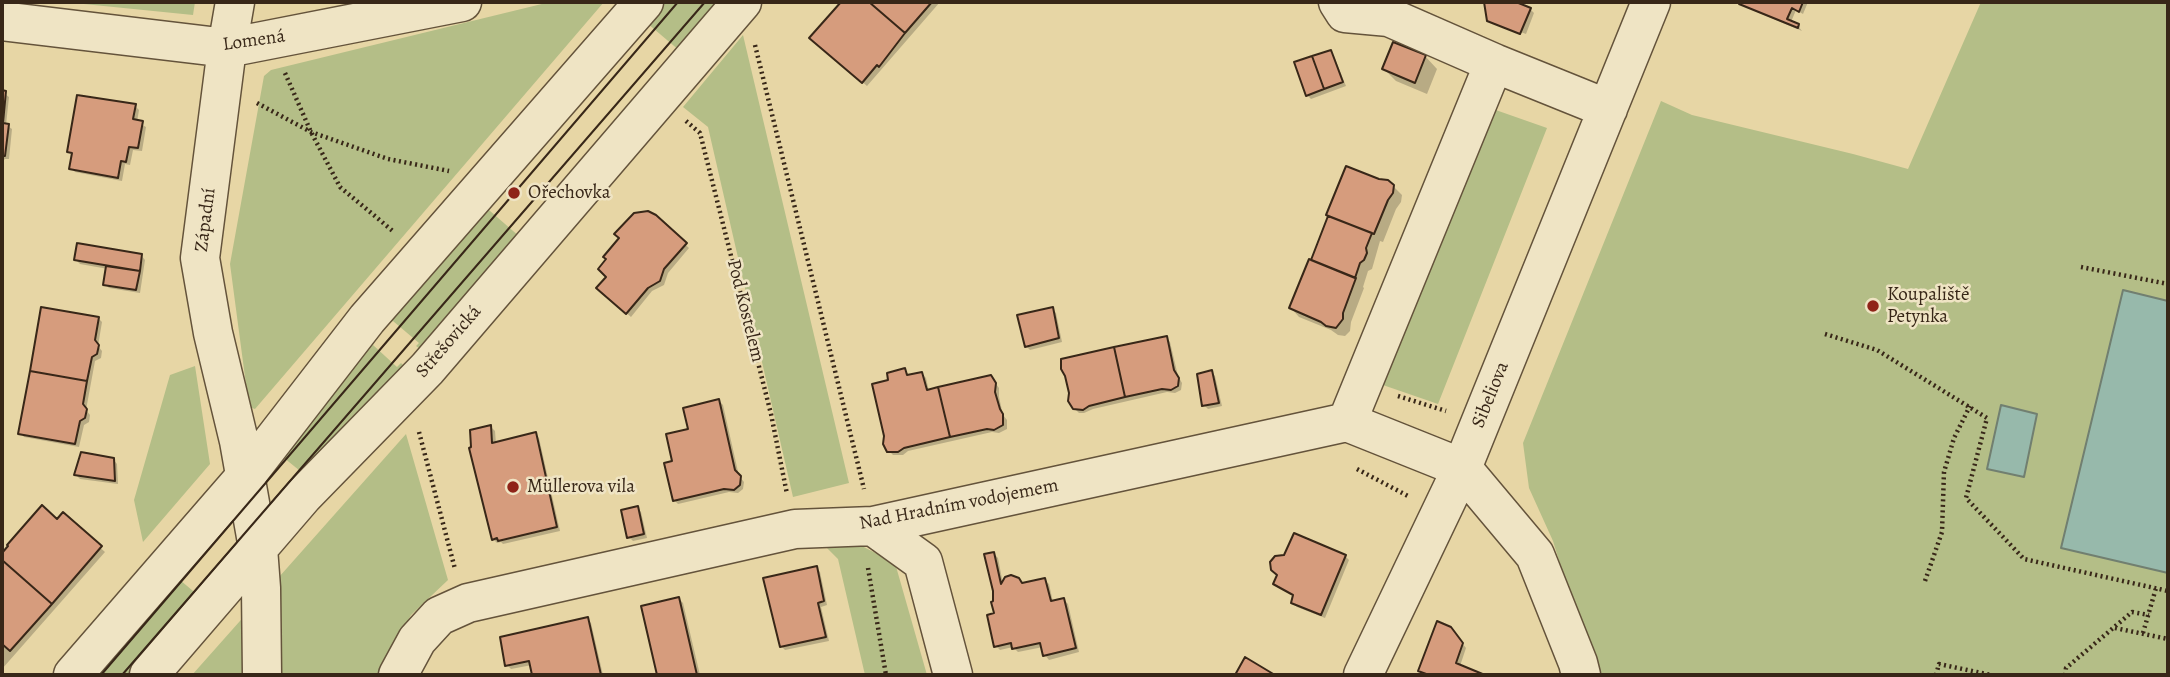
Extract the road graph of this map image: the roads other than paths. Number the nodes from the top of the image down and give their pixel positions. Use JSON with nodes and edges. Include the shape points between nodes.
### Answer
{"nodes":[{"id":1,"x":235,"y":2,"type":"edge"},
{"id":2,"x":644,"y":2,"type":"edge"},
{"id":3,"x":742,"y":2,"type":"edge"},
{"id":4,"x":1338,"y":2,"type":"edge"},
{"id":5,"x":1651,"y":2,"type":"edge"},
{"id":6,"x":455,"y":3,"type":"edge"},
{"id":7,"x":2,"y":21,"type":"edge"},
{"id":8,"x":1494,"y":63,"type":"junction"},
{"id":9,"x":225,"y":66,"type":"junction"},
{"id":10,"x":1608,"y":109,"type":"junction"},
{"id":11,"x":1347,"y":422,"type":"junction"},
{"id":12,"x":1462,"y":468,"type":"junction"},
{"id":13,"x":244,"y":478,"type":"junction"},
{"id":14,"x":873,"y":526,"type":"junction"},
{"id":15,"x":258,"y":548,"type":"junction"},
{"id":16,"x":73,"y":675,"type":"edge"},
{"id":17,"x":149,"y":675,"type":"edge"},
{"id":18,"x":262,"y":675,"type":"edge"},
{"id":19,"x":398,"y":675,"type":"edge"},
{"id":20,"x":953,"y":675,"type":"edge"},
{"id":21,"x":1363,"y":675,"type":"edge"},
{"id":22,"x":1581,"y":675,"type":"edge"}],
"edges":[{"from":1,"to":9,"type":"street","name":"Západní"},
{"from":2,"to":13,"type":"street","via":[[367,319]]},
{"from":3,"to":15,"type":"street","name":"Střešovická","via":[[427,369]]},
{"from":4,"to":8,"type":"street","via":[[1345,13],[1388,18]]},
{"from":5,"to":10,"type":"street","name":"Sibeliova"},
{"from":6,"to":9,"type":"street","name":"Lomená","via":[[271,40]]},
{"from":7,"to":9,"type":"street","name":"Lomená"},
{"from":8,"to":10,"type":"street"},
{"from":8,"to":11,"type":"street"},
{"from":9,"to":13,"type":"street","name":"Západní","via":[[200,258]]},
{"from":10,"to":12,"type":"street","name":"Sibeliova"},
{"from":11,"to":12,"type":"street"},
{"from":11,"to":14,"type":"street","name":"Nad Hradním vodojemem"},
{"from":12,"to":21,"type":"street","name":"Sibeliova"},
{"from":12,"to":22,"type":"street","via":[[1535,555]]},
{"from":13,"to":15,"type":"street","name":"Západní"},
{"from":13,"to":16,"type":"street"},
{"from":14,"to":19,"type":"street","name":"Nad Hradním vodojemem","via":[[795,528],[468,603],[439,616],[417,640]]},
{"from":14,"to":20,"type":"street","via":[[923,562]]},
{"from":15,"to":17,"type":"street","name":"Střešovická"},
{"from":15,"to":18,"type":"street"}]}
